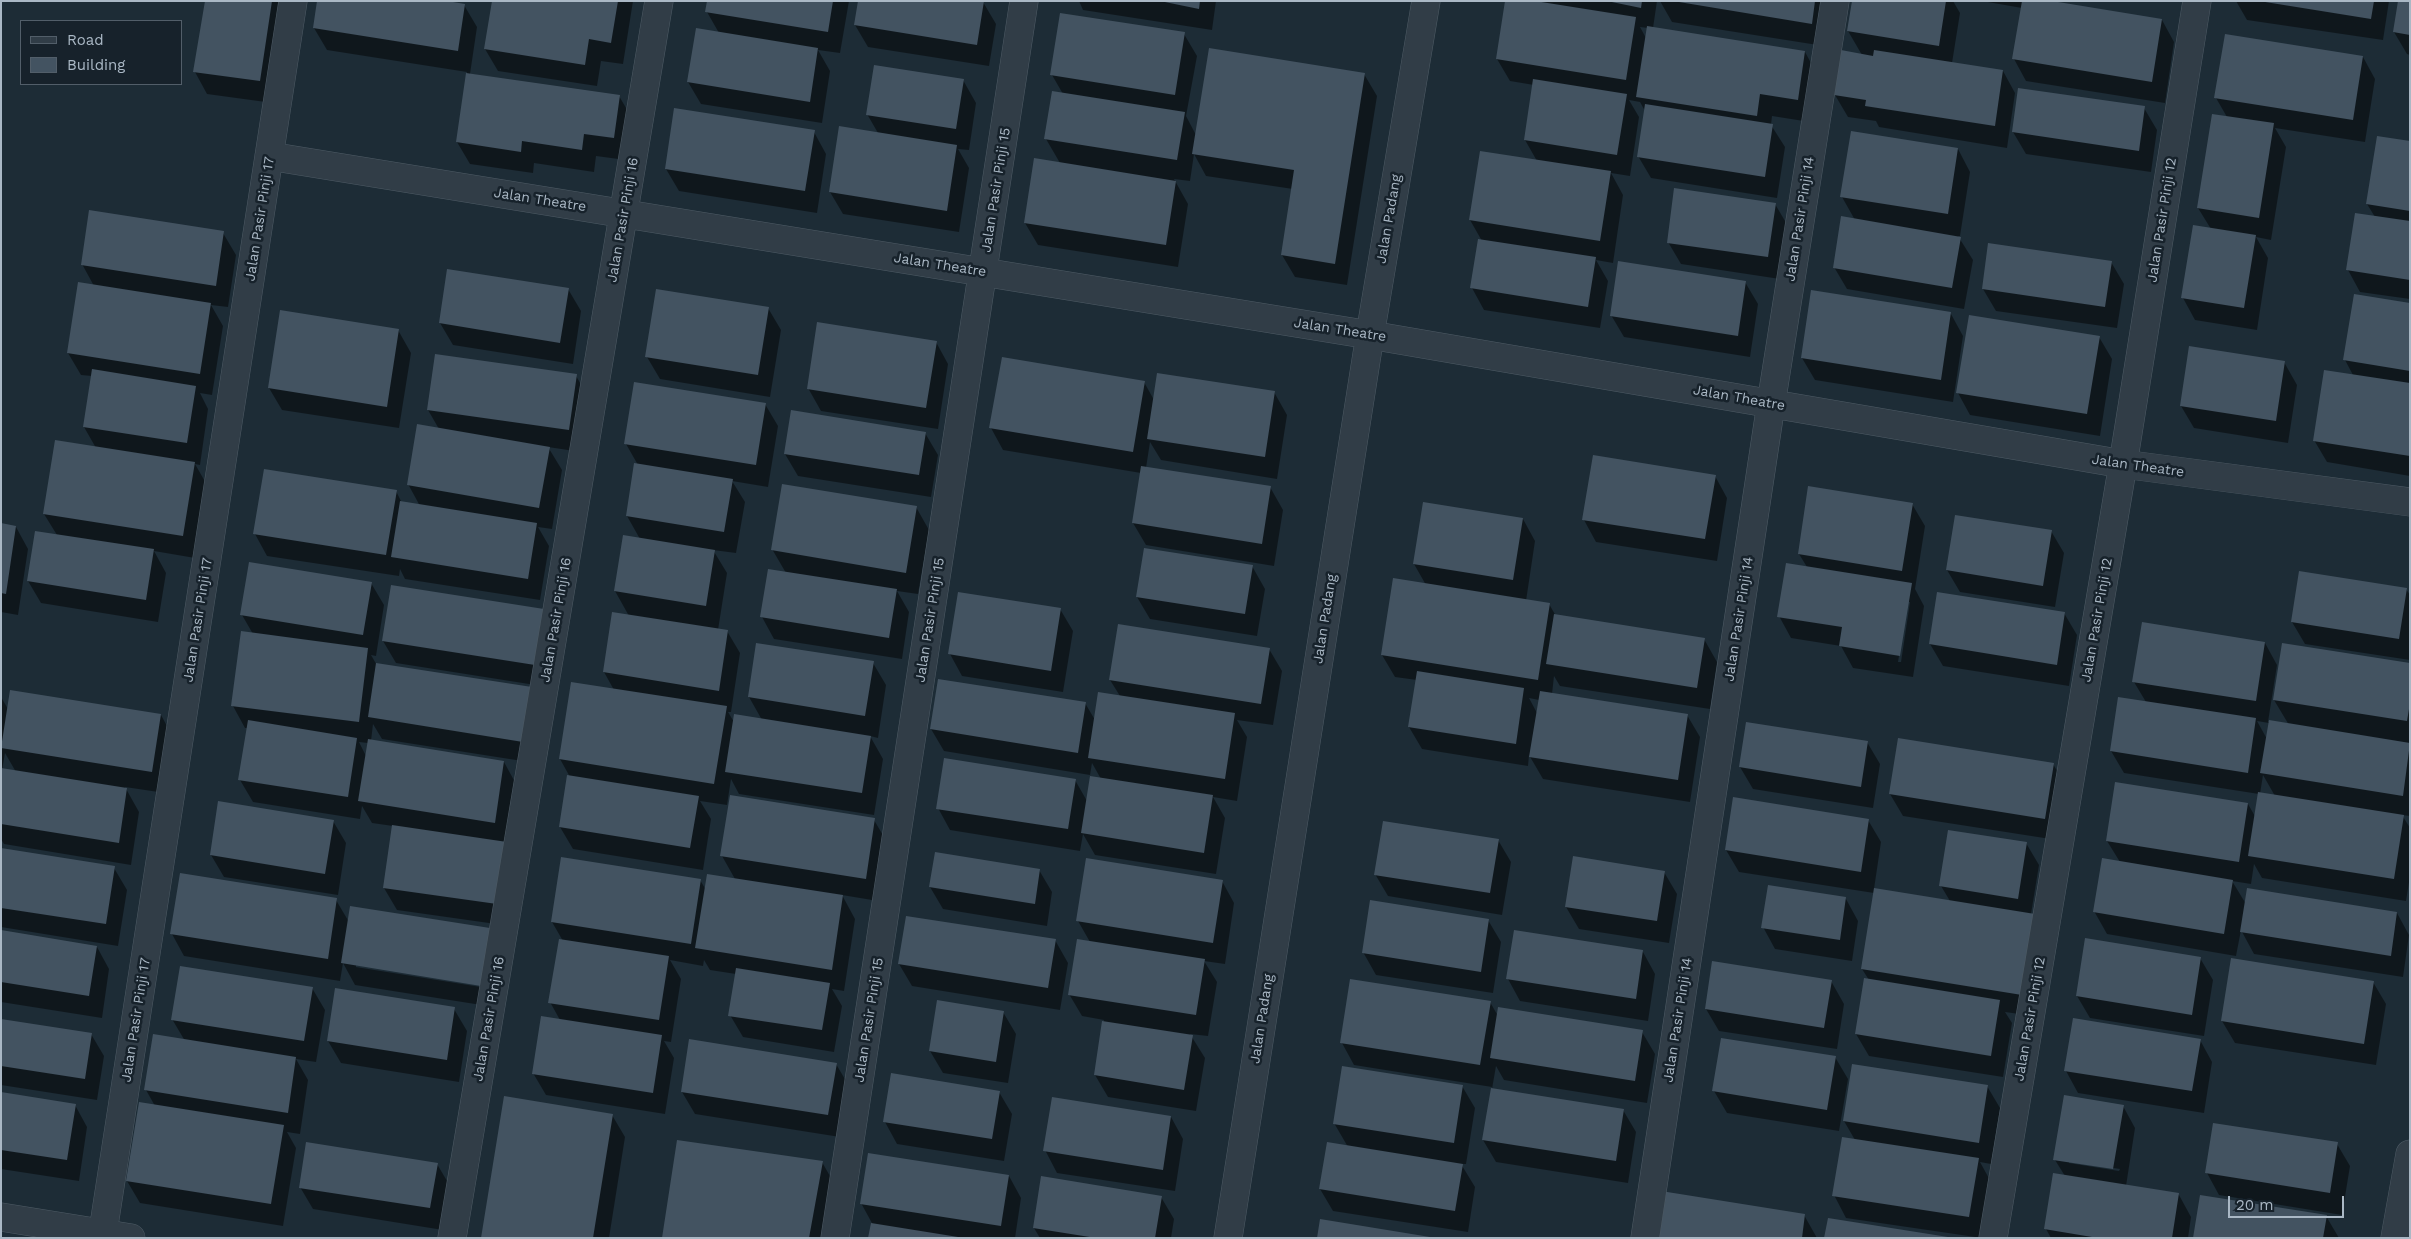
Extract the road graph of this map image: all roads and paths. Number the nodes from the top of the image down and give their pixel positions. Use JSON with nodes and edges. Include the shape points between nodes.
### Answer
{"nodes":[{"id":1,"x":293,"y":1,"type":"edge"},
{"id":2,"x":659,"y":1,"type":"edge"},
{"id":3,"x":1024,"y":1,"type":"edge"},
{"id":4,"x":1426,"y":1,"type":"edge"},
{"id":5,"x":1835,"y":1,"type":"edge"},
{"id":6,"x":2197,"y":1,"type":"edge"},
{"id":7,"x":269,"y":156,"type":"junction"},
{"id":8,"x":624,"y":213,"type":"junction"},
{"id":9,"x":983,"y":272,"type":"junction"},
{"id":10,"x":1370,"y":335,"type":"junction"},
{"id":11,"x":1771,"y":404,"type":"junction"},
{"id":12,"x":2123,"y":464,"type":"junction"},
{"id":13,"x":2410,"y":502,"type":"edge"},
{"id":14,"x":2410,"y":1154,"type":"edge"},
{"id":15,"x":1,"y":1217,"type":"edge"},
{"id":16,"x":102,"y":1236,"type":"edge"},
{"id":17,"x":131,"y":1238,"type":"edge"},
{"id":18,"x":452,"y":1238,"type":"edge"},
{"id":19,"x":835,"y":1238,"type":"edge"},
{"id":20,"x":1228,"y":1238,"type":"edge"},
{"id":21,"x":1645,"y":1238,"type":"edge"},
{"id":22,"x":1993,"y":1238,"type":"edge"},
{"id":23,"x":2395,"y":1238,"type":"edge"}],
"edges":[{"from":1,"to":7,"type":"street","name":"Jalan Pasir Pinji 17"},
{"from":2,"to":8,"type":"street","name":"Jalan Pasir Pinji 16"},
{"from":3,"to":9,"type":"street","name":"Jalan Pasir Pinji 15"},
{"from":4,"to":10,"type":"street","name":"Jalan Padang"},
{"from":5,"to":11,"type":"street","name":"Jalan Pasir Pinji 14"},
{"from":6,"to":12,"type":"street","name":"Jalan Pasir Pinji 12"},
{"from":7,"to":8,"type":"street","name":"Jalan Theatre"},
{"from":7,"to":16,"type":"street","name":"Jalan Pasir Pinji 17"},
{"from":8,"to":9,"type":"street","name":"Jalan Theatre"},
{"from":8,"to":18,"type":"street","name":"Jalan Pasir Pinji 16"},
{"from":9,"to":10,"type":"street","name":"Jalan Theatre"},
{"from":9,"to":19,"type":"street","name":"Jalan Pasir Pinji 15"},
{"from":10,"to":11,"type":"street","name":"Jalan Theatre"},
{"from":10,"to":20,"type":"street","name":"Jalan Padang"},
{"from":11,"to":12,"type":"street","name":"Jalan Theatre"},
{"from":11,"to":21,"type":"street","name":"Jalan Pasir Pinji 14"},
{"from":12,"to":13,"type":"street","name":"Jalan Theatre"},
{"from":12,"to":22,"type":"street","name":"Jalan Pasir Pinji 12"},
{"from":14,"to":23,"type":"street"},
{"from":15,"to":16,"type":"street"},
{"from":16,"to":17,"type":"street"}]}
